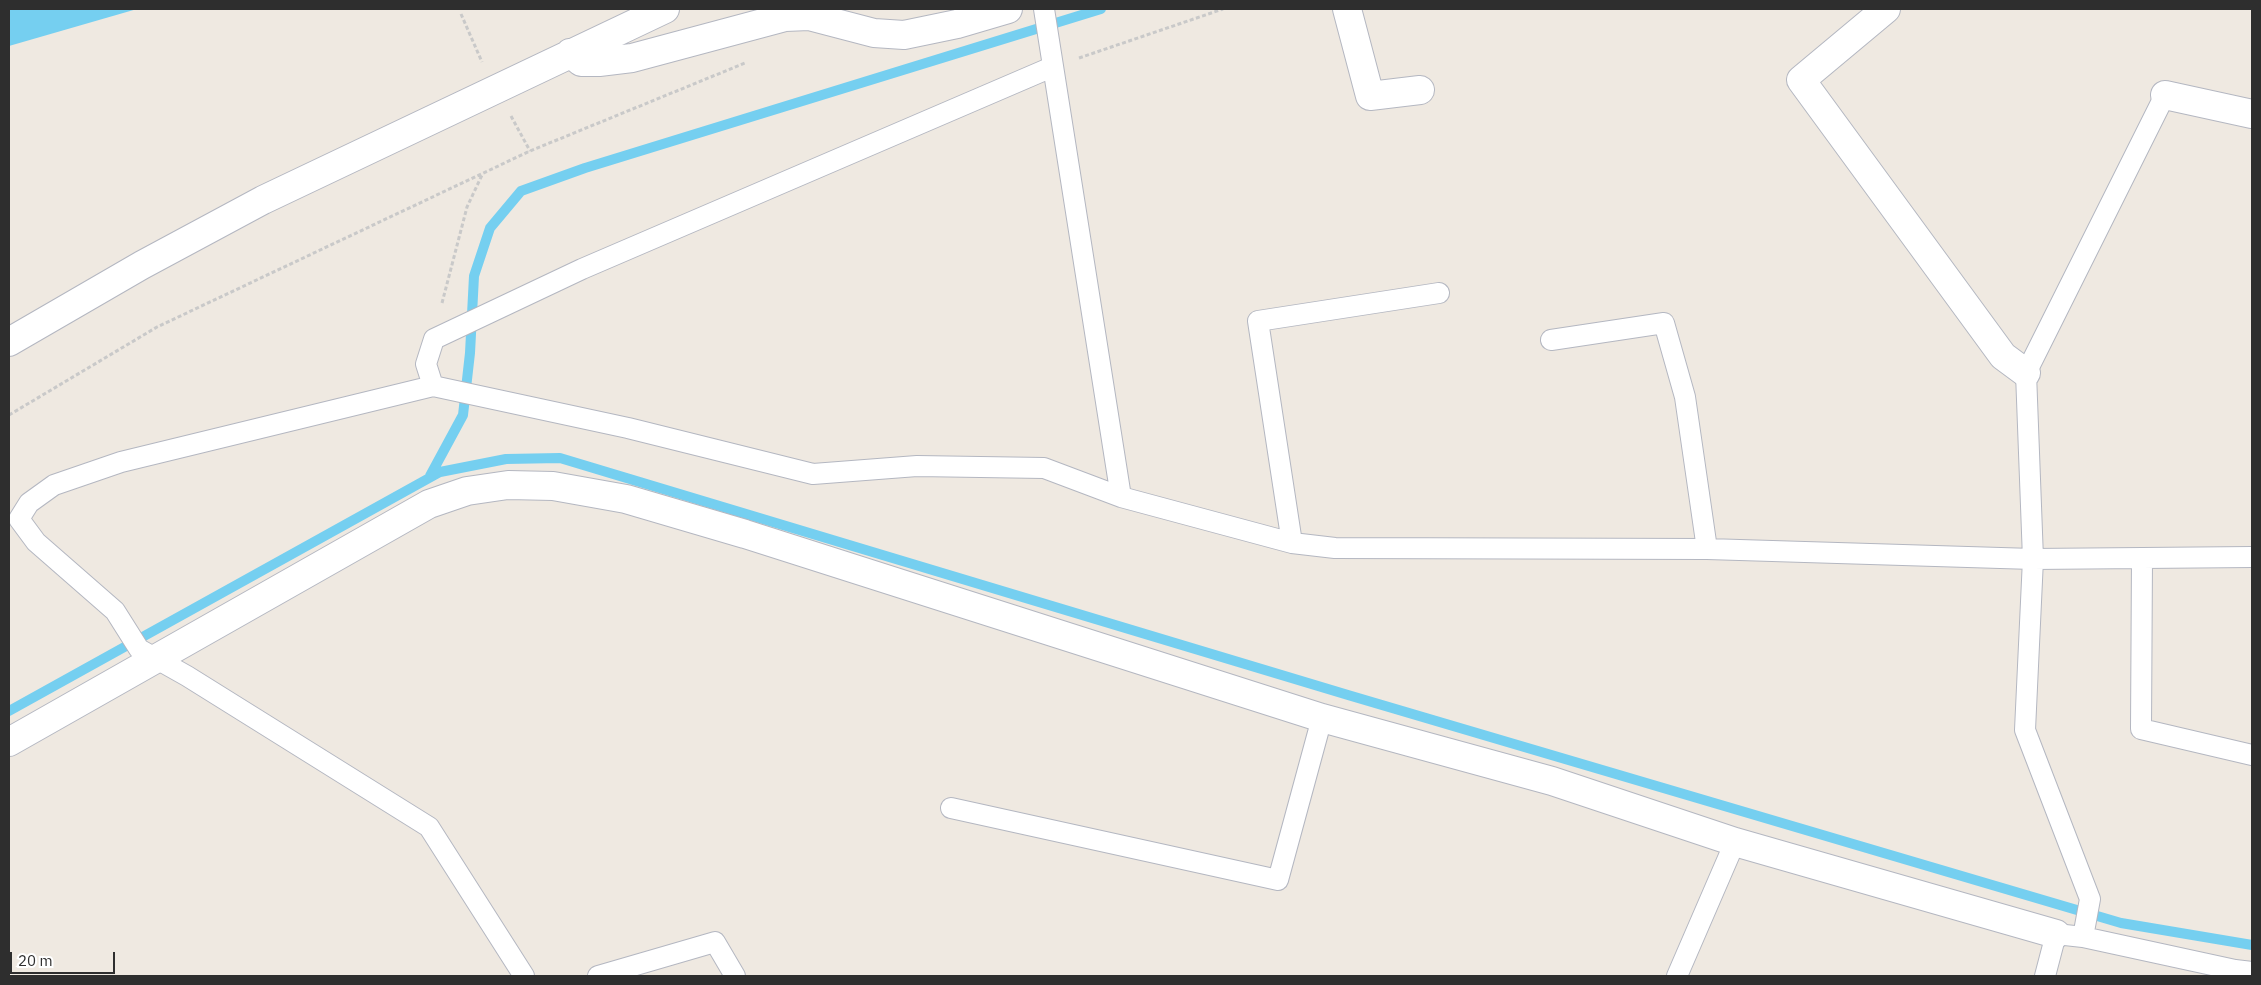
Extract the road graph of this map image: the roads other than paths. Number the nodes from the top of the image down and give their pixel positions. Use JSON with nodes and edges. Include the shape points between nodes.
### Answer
{"nodes":[{"id":1,"x":665,"y":9,"type":"edge"},
{"id":2,"x":1008,"y":9,"type":"edge"},
{"id":3,"x":1044,"y":9,"type":"edge"},
{"id":4,"x":1348,"y":9,"type":"edge"},
{"id":5,"x":1886,"y":9,"type":"edge"},
{"id":6,"x":570,"y":53,"type":"junction"},
{"id":7,"x":1052,"y":67,"type":"junction"},
{"id":8,"x":1420,"y":90,"type":"dead end"},
{"id":9,"x":2165,"y":95,"type":"joint"},
{"id":10,"x":2252,"y":114,"type":"edge"},
{"id":11,"x":1438,"y":293,"type":"dead end"},
{"id":12,"x":1551,"y":340,"type":"dead end"},
{"id":13,"x":9,"y":342,"type":"edge"},
{"id":14,"x":2026,"y":373,"type":"junction"},
{"id":15,"x":433,"y":386,"type":"junction"},
{"id":16,"x":1121,"y":497,"type":"junction"},
{"id":17,"x":1292,"y":543,"type":"junction"},
{"id":18,"x":1706,"y":549,"type":"junction"},
{"id":19,"x":2252,"y":557,"type":"edge"},
{"id":20,"x":2142,"y":558,"type":"junction"},
{"id":21,"x":2033,"y":559,"type":"junction"},
{"id":22,"x":154,"y":659,"type":"junction"},
{"id":23,"x":1322,"y":718,"type":"junction"},
{"id":24,"x":9,"y":742,"type":"edge"},
{"id":25,"x":2252,"y":754,"type":"edge"},
{"id":26,"x":951,"y":808,"type":"dead end"},
{"id":27,"x":1735,"y":842,"type":"junction"},
{"id":28,"x":2056,"y":934,"type":"junction"},
{"id":29,"x":2082,"y":937,"type":"junction"},
{"id":30,"x":2252,"y":972,"type":"edge"},
{"id":31,"x":524,"y":976,"type":"edge"},
{"id":32,"x":598,"y":976,"type":"edge"},
{"id":33,"x":735,"y":976,"type":"edge"},
{"id":34,"x":1677,"y":976,"type":"edge"},
{"id":35,"x":2045,"y":976,"type":"edge"}],
"edges":[{"from":1,"to":6,"type":"street"},
{"from":2,"to":6,"type":"street","via":[[904,35],[874,33],[809,16],[784,17],[632,58],[580,62]]},
{"from":3,"to":7,"type":"lane"},
{"from":4,"to":8,"type":"street","via":[[1370,96]]},
{"from":5,"to":14,"type":"street","via":[[1801,80],[2003,356]]},
{"from":6,"to":13,"type":"street","via":[[263,200],[142,264]]},
{"from":7,"to":15,"type":"lane","via":[[582,269],[434,339],[426,364]]},
{"from":7,"to":16,"type":"lane"},
{"from":9,"to":10,"type":"street"},
{"from":9,"to":14,"type":"lane"},
{"from":11,"to":17,"type":"lane","via":[[1258,321]]},
{"from":12,"to":18,"type":"lane","via":[[1664,323],[1685,397]]},
{"from":14,"to":21,"type":"lane"},
{"from":15,"to":16,"type":"lane","via":[[628,428],[812,474],[917,466],[1044,468]]},
{"from":15,"to":22,"type":"lane","via":[[121,462],[54,485],[29,503],[19,519],[36,542],[115,611],[139,649]]},
{"from":16,"to":17,"type":"lane"},
{"from":17,"to":18,"type":"lane","via":[[1335,548]]},
{"from":18,"to":21,"type":"lane"},
{"from":19,"to":20,"type":"lane"},
{"from":20,"to":21,"type":"lane"},
{"from":20,"to":25,"type":"lane","via":[[2141,728]]},
{"from":21,"to":29,"type":"lane","via":[[2025,730],[2090,899]]},
{"from":22,"to":23,"type":"street","via":[[429,504],[467,491],[508,485],[553,486],[626,499],[745,534]]},
{"from":22,"to":24,"type":"street"},
{"from":22,"to":31,"type":"lane","via":[[187,676],[429,827]]},
{"from":23,"to":26,"type":"lane","via":[[1278,880]]},
{"from":23,"to":27,"type":"street","via":[[1552,781]]},
{"from":27,"to":28,"type":"street"},
{"from":27,"to":34,"type":"lane"},
{"from":28,"to":29,"type":"lane"},
{"from":28,"to":35,"type":"lane"},
{"from":29,"to":30,"type":"lane"},
{"from":32,"to":33,"type":"lane","via":[[715,942]]}]}
